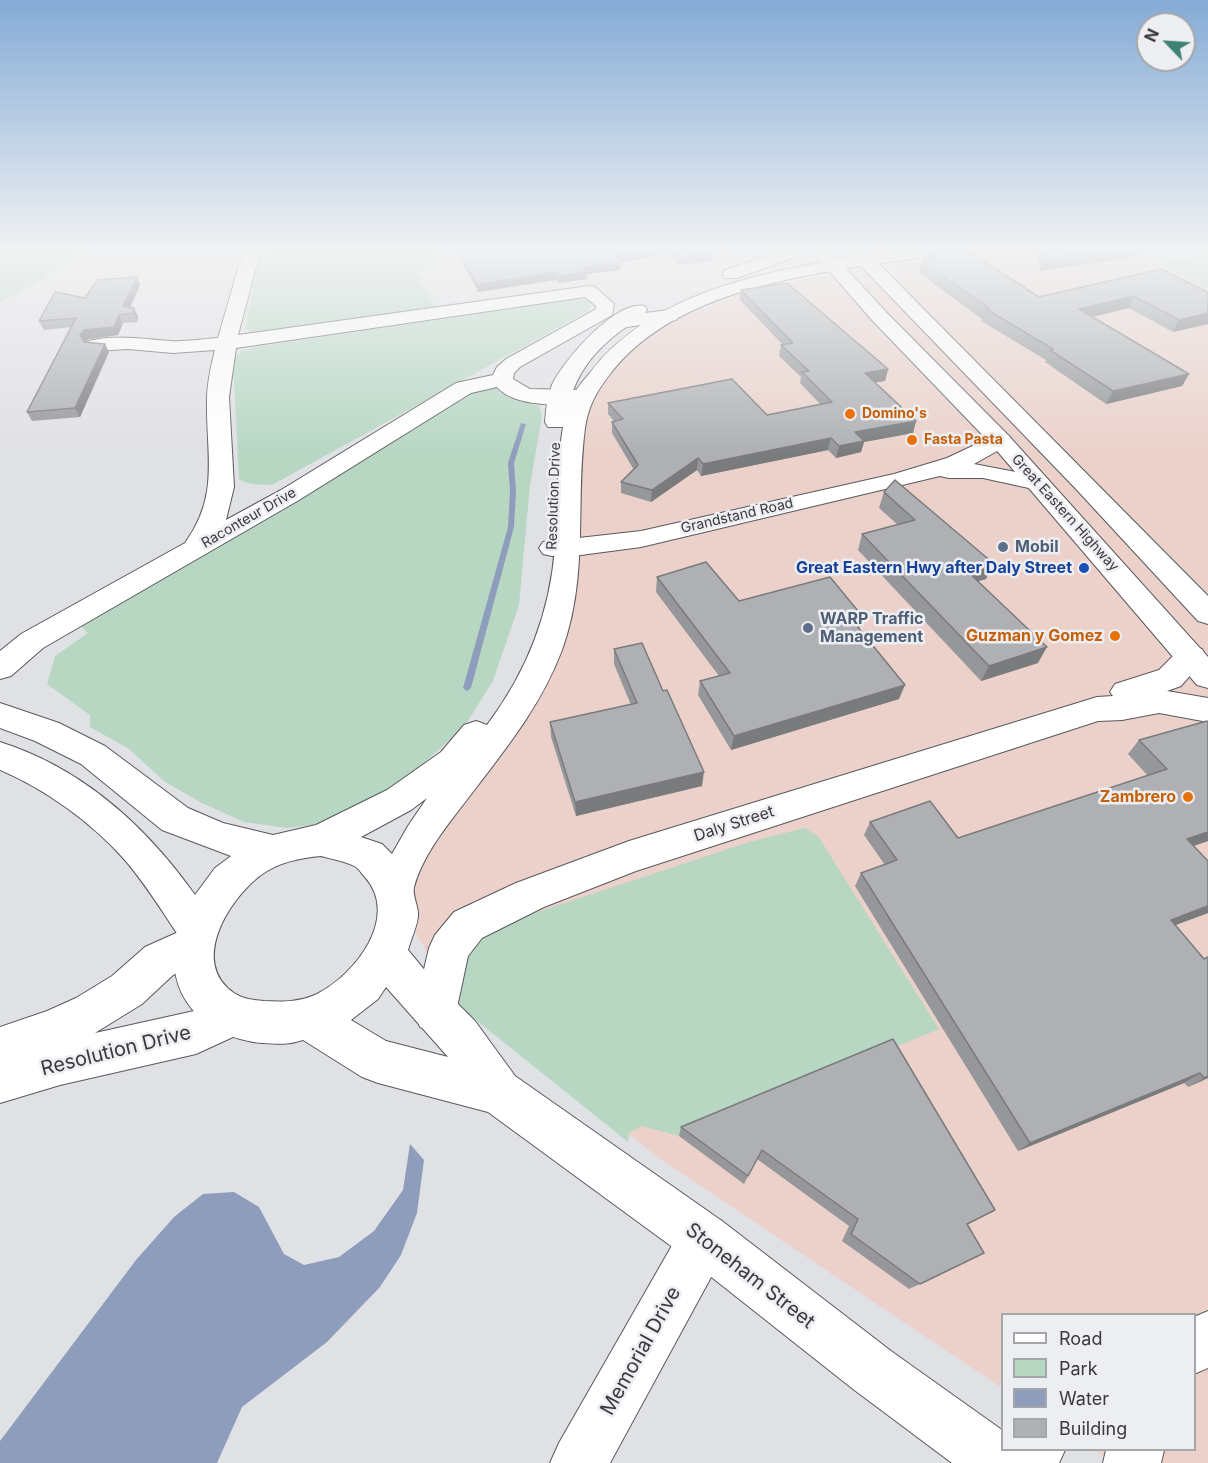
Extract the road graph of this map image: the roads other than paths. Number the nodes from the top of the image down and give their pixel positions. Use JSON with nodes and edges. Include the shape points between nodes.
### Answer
{"nodes":[{"id":1,"x":234,"y":317,"type":"edge"},
{"id":2,"x":406,"y":317,"type":"edge"},
{"id":3,"x":594,"y":317,"type":"edge"},
{"id":4,"x":646,"y":317,"type":"edge"},
{"id":5,"x":653,"y":317,"type":"edge"},
{"id":6,"x":883,"y":317,"type":"edge"},
{"id":7,"x":920,"y":317,"type":"edge"},
{"id":8,"x":227,"y":343,"type":"junction"},
{"id":9,"x":96,"y":345,"type":"edge"},
{"id":10,"x":502,"y":379,"type":"junction"},
{"id":11,"x":570,"y":397,"type":"junction"},
{"id":12,"x":1000,"y":440,"type":"junction"},
{"id":13,"x":920,"y":473,"type":"junction"},
{"id":14,"x":1038,"y":483,"type":"junction"},
{"id":15,"x":238,"y":487,"type":"junction"},
{"id":16,"x":291,"y":495,"type":"junction"},
{"id":17,"x":560,"y":548,"type":"junction"},
{"id":18,"x":192,"y":550,"type":"junction"},
{"id":19,"x":1208,"y":614,"type":"edge"},
{"id":20,"x":1199,"y":667,"type":"edge"},
{"id":21,"x":0,"y":668,"type":"edge"},
{"id":22,"x":1096,"y":709,"type":"junction"},
{"id":23,"x":1208,"y":710,"type":"edge"},
{"id":24,"x":0,"y":715,"type":"edge"},
{"id":25,"x":6,"y":755,"type":"edge"},
{"id":26,"x":321,"y":840,"type":"junction"},
{"id":27,"x":272,"y":850,"type":"junction"},
{"id":28,"x":395,"y":887,"type":"junction"},
{"id":29,"x":195,"y":937,"type":"junction"},
{"id":30,"x":387,"y":955,"type":"junction"},
{"id":31,"x":435,"y":1012,"type":"junction"},
{"id":32,"x":231,"y":1016,"type":"junction"},
{"id":33,"x":308,"y":1019,"type":"junction"},
{"id":34,"x":0,"y":1049,"type":"edge"},
{"id":35,"x":0,"y":1081,"type":"edge"},
{"id":36,"x":499,"y":1092,"type":"junction"},
{"id":37,"x":704,"y":1239,"type":"junction"},
{"id":38,"x":1034,"y":1451,"type":"edge"},
{"id":39,"x":579,"y":1463,"type":"edge"},
{"id":40,"x":1000,"y":1463,"type":"edge"},
{"id":41,"x":1021,"y":1463,"type":"edge"}],
"edges":[{"from":1,"to":8,"type":"main road"},
{"from":2,"to":8,"type":"main road"},
{"from":3,"to":10,"type":"main road","via":[[513,363]]},
{"from":4,"to":11,"type":"main road","name":"Resolution Drive","via":[[620,322],[585,352],[567,376]]},
{"from":5,"to":11,"type":"main road","name":"Resolution Drive","via":[[593,380]]},
{"from":6,"to":12,"type":"main road","name":"Great Eastern Highway"},
{"from":7,"to":19,"type":"main road","name":"Great Eastern Highway"},
{"from":8,"to":9,"type":"main road","via":[[173,347]]},
{"from":8,"to":15,"type":"main road","via":[[219,378],[219,424]]},
{"from":10,"to":11,"type":"main road","via":[[511,390],[522,393]]},
{"from":10,"to":16,"type":"main road","name":"Raconteur Drive","via":[[464,388]]},
{"from":11,"to":17,"type":"main road","name":"Resolution Drive","via":[[571,445]]},
{"from":12,"to":13,"type":"main road","name":"Grandstand Road","via":[[970,457]]},
{"from":12,"to":14,"type":"main road","name":"Great Eastern Highway"},
{"from":13,"to":14,"type":"main road","name":"Grandstand Road","via":[[983,471]]},
{"from":13,"to":17,"type":"main road","name":"Grandstand Road","via":[[635,540]]},
{"from":14,"to":20,"type":"main road","name":"Great Eastern Highway"},
{"from":15,"to":16,"type":"main road"},
{"from":15,"to":18,"type":"main road","via":[[207,536]]},
{"from":16,"to":18,"type":"main road","name":"Raconteur Drive"},
{"from":17,"to":26,"type":"main road","name":"Resolution Drive","via":[[541,617],[513,681],[475,735],[453,761],[399,800]]},
{"from":17,"to":28,"type":"main road","name":"Resolution Drive","via":[[562,602],[533,680],[500,735],[432,819]]},
{"from":18,"to":21,"type":"main road","name":"Raconteur Drive","via":[[32,641]]},
{"from":20,"to":22,"type":"main road","name":"Daly Street","via":[[1108,698]]},
{"from":22,"to":23,"type":"main road","name":"Daly Street","via":[[1159,701]]},
{"from":22,"to":31,"type":"main road","name":"Daly Street","via":[[629,857],[530,895],[468,925],[449,948]]},
{"from":24,"to":27,"type":"main road","via":[[93,755],[175,819],[219,837]]},
{"from":25,"to":29,"type":"main road","via":[[51,780],[148,860]]},
{"from":26,"to":27,"type":"main road"},
{"from":26,"to":28,"type":"main road","via":[[366,852],[384,867]]},
{"from":27,"to":29,"type":"main road","via":[[226,883],[208,905]]},
{"from":28,"to":30,"type":"main road","via":[[399,908],[396,932]]},
{"from":29,"to":32,"type":"main road","via":[[194,966],[200,986],[213,1004]]},
{"from":29,"to":34,"type":"main road","name":"Resolution Drive","via":[[91,1013]]},
{"from":30,"to":31,"type":"main road","name":"Stoneham Street"},
{"from":30,"to":33,"type":"main road","via":[[368,982],[340,1004]]},
{"from":31,"to":36,"type":"main road","name":"Stoneham Street","via":[[460,1036]]},
{"from":32,"to":33,"type":"main road","via":[[254,1024]]},
{"from":32,"to":35,"type":"main road","name":"Resolution Drive","via":[[196,1032]]},
{"from":33,"to":36,"type":"main road","name":"Stoneham Street","via":[[378,1060]]},
{"from":36,"to":37,"type":"main road","name":"Stoneham Street"},
{"from":37,"to":39,"type":"main road","name":"Memorial Drive"},
{"from":37,"to":40,"type":"main road","name":"Stoneham Street","via":[[872,1370]]},
{"from":38,"to":41,"type":"main road"}]}
